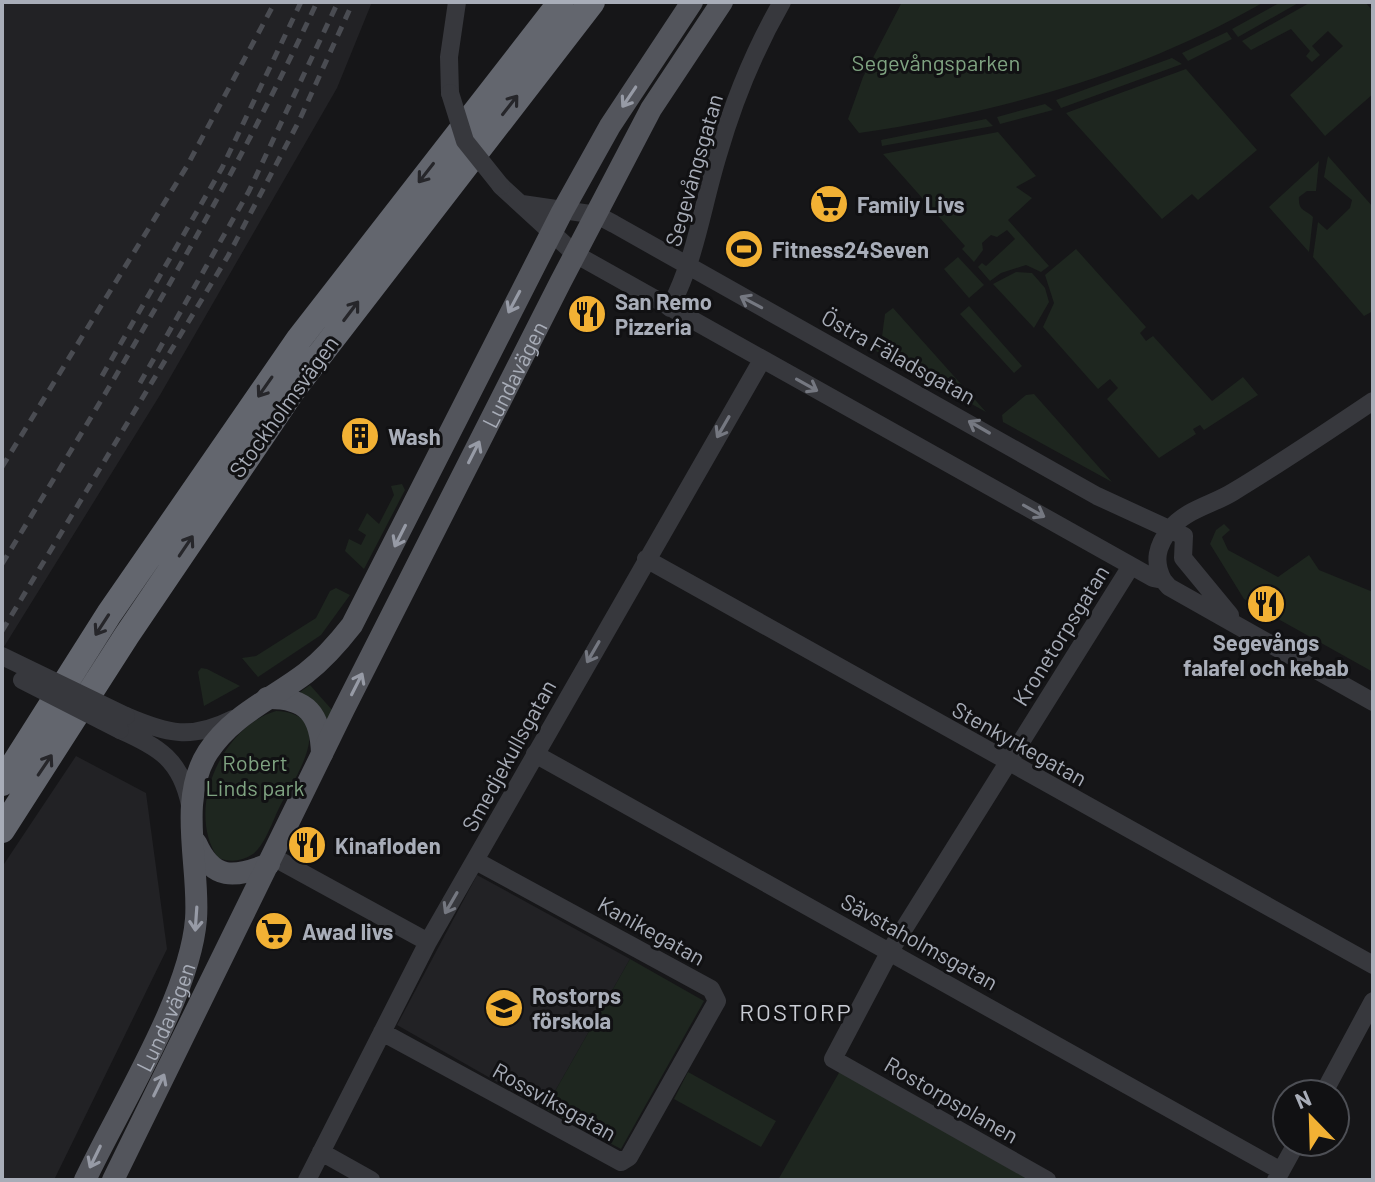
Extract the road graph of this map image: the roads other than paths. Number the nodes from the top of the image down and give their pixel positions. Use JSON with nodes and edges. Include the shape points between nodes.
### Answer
{"nodes":[{"id":1,"x":457,"y":2,"type":"edge"},
{"id":2,"x":561,"y":2,"type":"edge"},
{"id":3,"x":592,"y":2,"type":"edge"},
{"id":4,"x":692,"y":2,"type":"edge"},
{"id":5,"x":722,"y":2,"type":"edge"},
{"id":6,"x":782,"y":2,"type":"edge"},
{"id":7,"x":522,"y":204,"type":"junction"},
{"id":8,"x":562,"y":212,"type":"junction"},
{"id":9,"x":597,"y":215,"type":"junction"},
{"id":10,"x":551,"y":233,"type":"junction"},
{"id":11,"x":575,"y":254,"type":"junction"},
{"id":12,"x":690,"y":267,"type":"junction"},
{"id":13,"x":670,"y":308,"type":"junction"},
{"id":14,"x":762,"y":360,"type":"junction"},
{"id":15,"x":1373,"y":401,"type":"edge"},
{"id":16,"x":1177,"y":532,"type":"junction"},
{"id":17,"x":646,"y":559,"type":"junction"},
{"id":18,"x":1188,"y":565,"type":"junction"},
{"id":19,"x":1131,"y":566,"type":"junction"},
{"id":20,"x":1163,"y":580,"type":"junction"},
{"id":21,"x":1239,"y":626,"type":"junction"},
{"id":22,"x":2,"y":656,"type":"edge"},
{"id":23,"x":2,"y":670,"type":"edge"},
{"id":24,"x":267,"y":698,"type":"junction"},
{"id":25,"x":1373,"y":702,"type":"edge"},
{"id":26,"x":243,"y":714,"type":"junction"},
{"id":27,"x":123,"y":723,"type":"junction"},
{"id":28,"x":322,"y":754,"type":"junction"},
{"id":29,"x":535,"y":754,"type":"junction"},
{"id":30,"x":1007,"y":764,"type":"junction"},
{"id":31,"x":2,"y":783,"type":"edge"},
{"id":32,"x":192,"y":818,"type":"junction"},
{"id":33,"x":2,"y":830,"type":"edge"},
{"id":34,"x":195,"y":842,"type":"junction"},
{"id":35,"x":271,"y":860,"type":"junction"},
{"id":36,"x":476,"y":861,"type":"junction"},
{"id":37,"x":428,"y":942,"type":"junction"},
{"id":38,"x":890,"y":951,"type":"junction"},
{"id":39,"x":1373,"y":965,"type":"edge"},
{"id":40,"x":1373,"y":1001,"type":"edge"},
{"id":41,"x":382,"y":1032,"type":"junction"},
{"id":42,"x":833,"y":1059,"type":"joint"},
{"id":43,"x":1332,"y":1078,"type":"edge"},
{"id":44,"x":670,"y":1081,"type":"joint"},
{"id":45,"x":321,"y":1152,"type":"junction"},
{"id":46,"x":1278,"y":1175,"type":"edge"},
{"id":47,"x":85,"y":1180,"type":"edge"},
{"id":48,"x":113,"y":1180,"type":"edge"},
{"id":49,"x":307,"y":1180,"type":"edge"},
{"id":50,"x":371,"y":1180,"type":"edge"},
{"id":51,"x":1047,"y":1180,"type":"edge"}],
"edges":[{"from":1,"to":7,"type":"street","bridge":true,"via":[[450,93],[465,141]]},
{"from":2,"to":31,"type":"highway","name":"Stockholmsvägen","one_way":true,"via":[[299,339],[109,614]]},
{"from":33,"to":3,"type":"highway","name":"Stockholmsvägen","one_way":true,"via":[[286,399]]},
{"from":4,"to":8,"type":"main road","name":"Lundavägen","one_way":true,"via":[[610,126]]},
{"from":5,"to":9,"type":"main road","name":"Lundavägen","via":[[651,109]]},
{"from":6,"to":12,"type":"street","name":"Segevångsgatan","via":[[717,156]]},
{"from":7,"to":8,"type":"street","name":"Östra Fäladsgatan"},
{"from":7,"to":10,"type":"street"},
{"from":8,"to":9,"type":"street","name":"Östra Fäladsgatan"},
{"from":8,"to":10,"type":"main road","name":"Lundavägen"},
{"from":9,"to":11,"type":"main road","name":"Lundavägen"},
{"from":9,"to":12,"type":"street","name":"Östra Fäladsgatan"},
{"from":10,"to":11,"type":"street"},
{"from":10,"to":24,"type":"main road","name":"Lundavägen","one_way":true,"via":[[352,625],[332,651]]},
{"from":11,"to":13,"type":"street"},
{"from":28,"to":11,"type":"main road","name":"Lundavägen","one_way":true},
{"from":12,"to":13,"type":"street","name":"Segevångsgatan"},
{"from":16,"to":12,"type":"street","name":"Östra Fäladsgatan","one_way":true,"via":[[1097,496]]},
{"from":13,"to":14,"type":"street"},
{"from":14,"to":17,"type":"street","name":"Smedjekullsgatan","one_way":true},
{"from":14,"to":19,"type":"street","one_way":true},
{"from":15,"to":16,"type":"street","via":[[1226,496],[1191,511]]},
{"from":16,"to":18,"type":"street"},
{"from":16,"to":20,"type":"street","via":[[1159,548],[1156,561]]},
{"from":17,"to":29,"type":"street","name":"Smedjekullsgatan","one_way":true},
{"from":17,"to":30,"type":"street","name":"Stenkyrkegatan"},
{"from":18,"to":20,"type":"street"},
{"from":18,"to":21,"type":"street"},
{"from":19,"to":20,"type":"street"},
{"from":19,"to":30,"type":"street","name":"Kronetorpsgatan"},
{"from":20,"to":21,"type":"street"},
{"from":21,"to":25,"type":"street"},
{"from":22,"to":27,"type":"street","bridge":true},
{"from":23,"to":27,"type":"street","bridge":true},
{"from":24,"to":26,"type":"main road","name":"Lundavägen"},
{"from":24,"to":28,"type":"main road","via":[[288,698],[310,712]]},
{"from":26,"to":27,"type":"street","via":[[197,733]]},
{"from":26,"to":32,"type":"main road","name":"Lundavägen","via":[[206,754]]},
{"from":27,"to":32,"type":"street","via":[[166,753],[183,782]]},
{"from":28,"to":35,"type":"main road","name":"Lundavägen"},
{"from":29,"to":36,"type":"street","name":"Smedjekullsgatan"},
{"from":29,"to":38,"type":"street","name":"Sävstaholmsgatan"},
{"from":30,"to":38,"type":"street","name":"Kronetorpsgatan"},
{"from":30,"to":39,"type":"street","name":"Stenkyrkegatan"},
{"from":32,"to":34,"type":"main road","name":"Lundavägen"},
{"from":34,"to":35,"type":"main road","via":[[214,870],[228,874]]},
{"from":34,"to":47,"type":"main road","name":"Lundavägen","one_way":true,"via":[[194,945],[169,1010]]},
{"from":35,"to":37,"type":"street"},
{"from":48,"to":35,"type":"main road","name":"Lundavägen","one_way":true},
{"from":36,"to":37,"type":"street","name":"Smedjekullsgatan","one_way":true},
{"from":36,"to":44,"type":"street","name":"Kanikegatan","via":[[711,989],[717,1001]]},
{"from":37,"to":41,"type":"street","name":"Smedjekullsgatan"},
{"from":38,"to":42,"type":"street","name":"Kronetorpsgatan"},
{"from":38,"to":46,"type":"street","name":"Sävstaholmsgatan"},
{"from":40,"to":43,"type":"street"},
{"from":41,"to":44,"type":"street","name":"Rossviksgatan","via":[[621,1162],[629,1157]]},
{"from":41,"to":45,"type":"street","name":"Smedjekullsgatan"},
{"from":42,"to":51,"type":"street","name":"Rostorpsplanen"},
{"from":45,"to":49,"type":"street","name":"Smedjekullsgatan"},
{"from":45,"to":50,"type":"street"}]}
